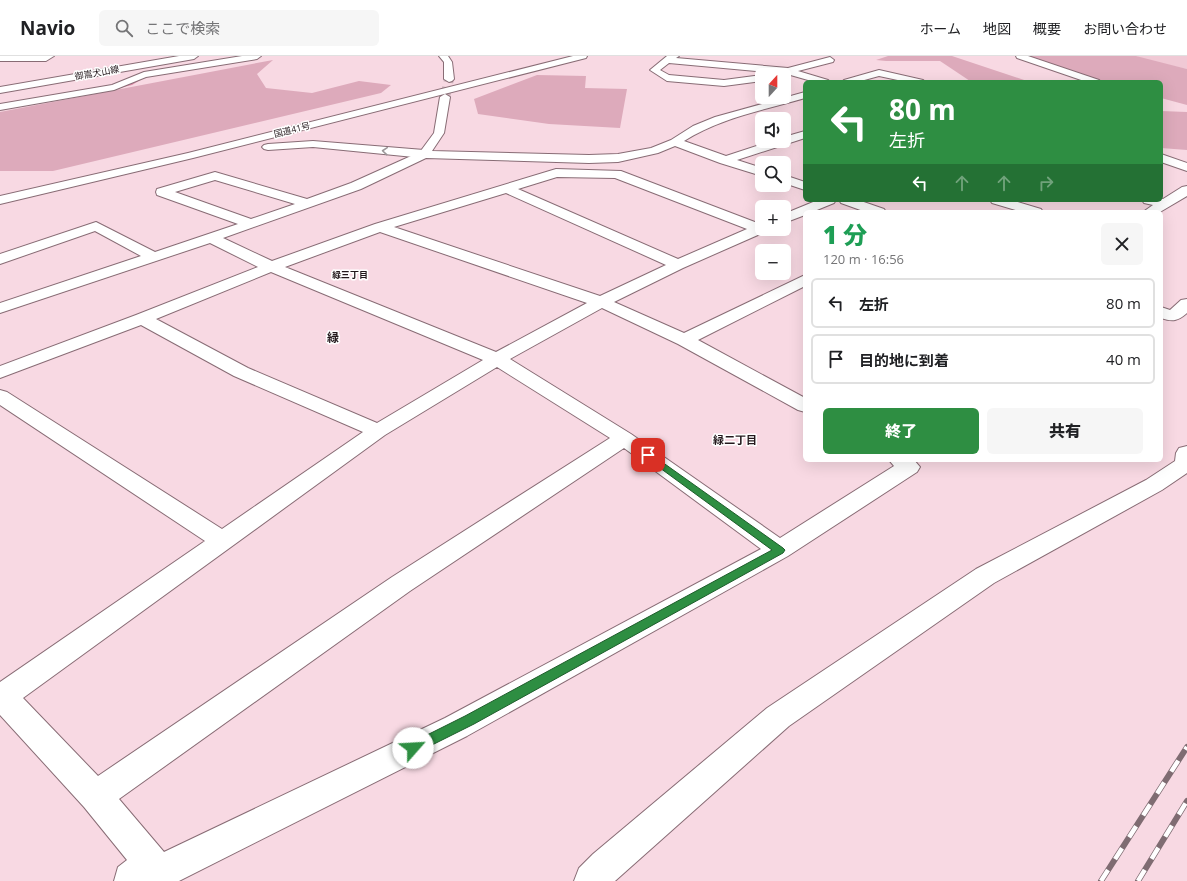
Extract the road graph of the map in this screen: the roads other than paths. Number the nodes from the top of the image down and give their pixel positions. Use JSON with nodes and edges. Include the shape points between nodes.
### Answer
{"nodes":[{"id":1,"x":50,"y":56,"type":"edge"},
{"id":2,"x":194,"y":56,"type":"edge"},
{"id":3,"x":257,"y":56,"type":"edge"},
{"id":4,"x":443,"y":56,"type":"edge"},
{"id":5,"x":559,"y":56,"type":"edge"},
{"id":6,"x":583,"y":56,"type":"edge"},
{"id":7,"x":806,"y":56,"type":"edge"},
{"id":8,"x":1020,"y":56,"type":"edge"},
{"id":9,"x":0,"y":58,"type":"edge"},
{"id":10,"x":671,"y":58,"type":"edge"},
{"id":11,"x":761,"y":68,"type":"edge"},
{"id":12,"x":791,"y":70,"type":"edge"},
{"id":13,"x":791,"y":72,"type":"edge"},
{"id":14,"x":449,"y":79,"type":"tunnel mouth"},
{"id":15,"x":755,"y":79,"type":"edge"},
{"id":16,"x":818,"y":80,"type":"edge"},
{"id":17,"x":854,"y":80,"type":"edge"},
{"id":18,"x":911,"y":80,"type":"edge"},
{"id":19,"x":1090,"y":80,"type":"edge"},
{"id":20,"x":0,"y":90,"type":"edge"},
{"id":21,"x":803,"y":96,"type":"edge"},
{"id":22,"x":445,"y":97,"type":"tunnel mouth"},
{"id":23,"x":0,"y":107,"type":"edge"},
{"id":24,"x":803,"y":135,"type":"edge"},
{"id":25,"x":791,"y":139,"type":"edge"},
{"id":26,"x":791,"y":140,"type":"edge"},
{"id":27,"x":675,"y":142,"type":"junction"},
{"id":28,"x":803,"y":142,"type":"edge"},
{"id":29,"x":762,"y":148,"type":"edge"},
{"id":30,"x":424,"y":154,"type":"junction"},
{"id":31,"x":1163,"y":159,"type":"edge"},
{"id":32,"x":724,"y":160,"type":"junction"},
{"id":33,"x":1187,"y":167,"type":"edge"},
{"id":34,"x":755,"y":170,"type":"edge"},
{"id":35,"x":791,"y":182,"type":"edge"},
{"id":36,"x":803,"y":185,"type":"edge"},
{"id":37,"x":506,"y":188,"type":"junction"},
{"id":38,"x":0,"y":190,"type":"edge"},
{"id":39,"x":1187,"y":190,"type":"edge"},
{"id":40,"x":0,"y":200,"type":"edge"},
{"id":41,"x":824,"y":202,"type":"edge"},
{"id":42,"x":852,"y":202,"type":"edge"},
{"id":43,"x":1004,"y":202,"type":"edge"},
{"id":44,"x":1157,"y":202,"type":"edge"},
{"id":45,"x":307,"y":203,"type":"junction"},
{"id":46,"x":0,"y":204,"type":"edge"},
{"id":47,"x":1165,"y":204,"type":"junction"},
{"id":48,"x":805,"y":210,"type":"edge"},
{"id":49,"x":874,"y":210,"type":"edge"},
{"id":50,"x":1030,"y":210,"type":"edge"},
{"id":51,"x":1154,"y":210,"type":"edge"},
{"id":52,"x":803,"y":211,"type":"edge"},
{"id":53,"x":791,"y":216,"type":"edge"},
{"id":54,"x":249,"y":223,"type":"junction"},
{"id":55,"x":755,"y":226,"type":"edge"},
{"id":56,"x":380,"y":227,"type":"junction"},
{"id":57,"x":755,"y":231,"type":"edge"},
{"id":58,"x":211,"y":238,"type":"junction"},
{"id":59,"x":154,"y":257,"type":"junction"},
{"id":60,"x":0,"y":259,"type":"edge"},
{"id":61,"x":678,"y":265,"type":"junction"},
{"id":62,"x":272,"y":267,"type":"junction"},
{"id":63,"x":803,"y":281,"type":"edge"},
{"id":64,"x":601,"y":302,"type":"junction"},
{"id":65,"x":1187,"y":304,"type":"edge"},
{"id":66,"x":0,"y":308,"type":"edge"},
{"id":67,"x":1163,"y":313,"type":"edge"},
{"id":68,"x":142,"y":319,"type":"junction"},
{"id":69,"x":684,"y":340,"type":"junction"},
{"id":70,"x":497,"y":359,"type":"junction"},
{"id":71,"x":0,"y":372,"type":"edge"},
{"id":72,"x":0,"y":396,"type":"edge"},
{"id":73,"x":803,"y":405,"type":"edge"},
{"id":74,"x":378,"y":431,"type":"junction"},
{"id":75,"x":624,"y":438,"type":"junction"},
{"id":76,"x":1187,"y":453,"type":"edge"},
{"id":77,"x":903,"y":462,"type":"edge"},
{"id":78,"x":223,"y":541,"type":"junction"},
{"id":79,"x":780,"y":550,"type":"junction"},
{"id":80,"x":1,"y":696,"type":"edge"},
{"id":81,"x":96,"y":796,"type":"junction"},
{"id":82,"x":133,"y":878,"type":"edge"},
{"id":83,"x":592,"y":881,"type":"edge"}],
"edges":[{"from":1,"to":9,"type":"main road"},
{"from":2,"to":20,"type":"main road","name":"御嵩犬山線"},
{"from":3,"to":23,"type":"main road","via":[[151,73],[114,88]]},
{"from":4,"to":14,"type":"main road","via":[[448,62]]},
{"from":5,"to":38,"type":"main road","name":"国道41号","via":[[117,165]]},
{"from":6,"to":40,"type":"main road","name":"国道41号","via":[[189,156]]},
{"from":7,"to":12,"type":"main road","via":[[830,60]]},
{"from":8,"to":19,"type":"main road"},
{"from":10,"to":11,"type":"main road"},
{"from":10,"to":15,"type":"main road","via":[[654,70],[667,78],[724,83]]},
{"from":13,"to":16,"type":"main road"},
{"from":17,"to":18,"type":"main road","via":[[879,73]]},
{"from":21,"to":27,"type":"main road","via":[[719,119],[697,128]]},
{"from":22,"to":30,"type":"main road","via":[[439,133]]},
{"from":24,"to":25,"type":"main road"},
{"from":26,"to":28,"type":"main road"},
{"from":27,"to":30,"type":"main road","via":[[654,151],[618,158]]},
{"from":27,"to":32,"type":"main road"},
{"from":29,"to":32,"type":"main road"},
{"from":30,"to":45,"type":"main road","via":[[356,186]]},
{"from":30,"to":46,"type":"main road","one_way":true,"via":[[318,144],[280,145]]},
{"from":31,"to":33,"type":"main road"},
{"from":32,"to":34,"type":"main road"},
{"from":35,"to":36,"type":"main road"},
{"from":37,"to":55,"type":"main road","via":[[556,173],[617,174]]},
{"from":37,"to":56,"type":"main road"},
{"from":37,"to":61,"type":"main road"},
{"from":39,"to":47,"type":"main road"},
{"from":41,"to":48,"type":"main road"},
{"from":42,"to":49,"type":"main road"},
{"from":43,"to":50,"type":"main road"},
{"from":44,"to":47,"type":"main road"},
{"from":45,"to":54,"type":"main road"},
{"from":45,"to":54,"type":"main road","via":[[216,176],[162,192]]},
{"from":47,"to":51,"type":"main road"},
{"from":52,"to":53,"type":"main road"},
{"from":54,"to":58,"type":"main road"},
{"from":56,"to":62,"type":"main road"},
{"from":56,"to":64,"type":"main road"},
{"from":57,"to":61,"type":"main road"},
{"from":58,"to":59,"type":"main road"},
{"from":58,"to":62,"type":"main road"},
{"from":59,"to":60,"type":"main road","via":[[96,226]]},
{"from":59,"to":66,"type":"main road"},
{"from":61,"to":64,"type":"main road"},
{"from":62,"to":68,"type":"main road"},
{"from":62,"to":70,"type":"main road"},
{"from":63,"to":69,"type":"main road"},
{"from":64,"to":69,"type":"main road"},
{"from":64,"to":70,"type":"main road"},
{"from":65,"to":67,"type":"main road","via":[[1173,316]]},
{"from":68,"to":71,"type":"main road"},
{"from":68,"to":74,"type":"main road","via":[[241,372]]},
{"from":69,"to":73,"type":"main road"},
{"from":70,"to":74,"type":"main road"},
{"from":70,"to":75,"type":"main road"},
{"from":72,"to":78,"type":"main road"},
{"from":74,"to":78,"type":"main road"},
{"from":75,"to":79,"type":"main road"},
{"from":75,"to":81,"type":"main road","via":[[401,584]]},
{"from":76,"to":83,"type":"main road","via":[[1186,464],[1154,485],[985,576],[778,717],[604,866]]},
{"from":77,"to":79,"type":"main road","via":[[909,467]]},
{"from":78,"to":80,"type":"main road"},
{"from":79,"to":82,"type":"main road","via":[[456,727],[156,874]]},
{"from":80,"to":81,"type":"main road"},
{"from":81,"to":82,"type":"main road","via":[[151,862]]}]}
